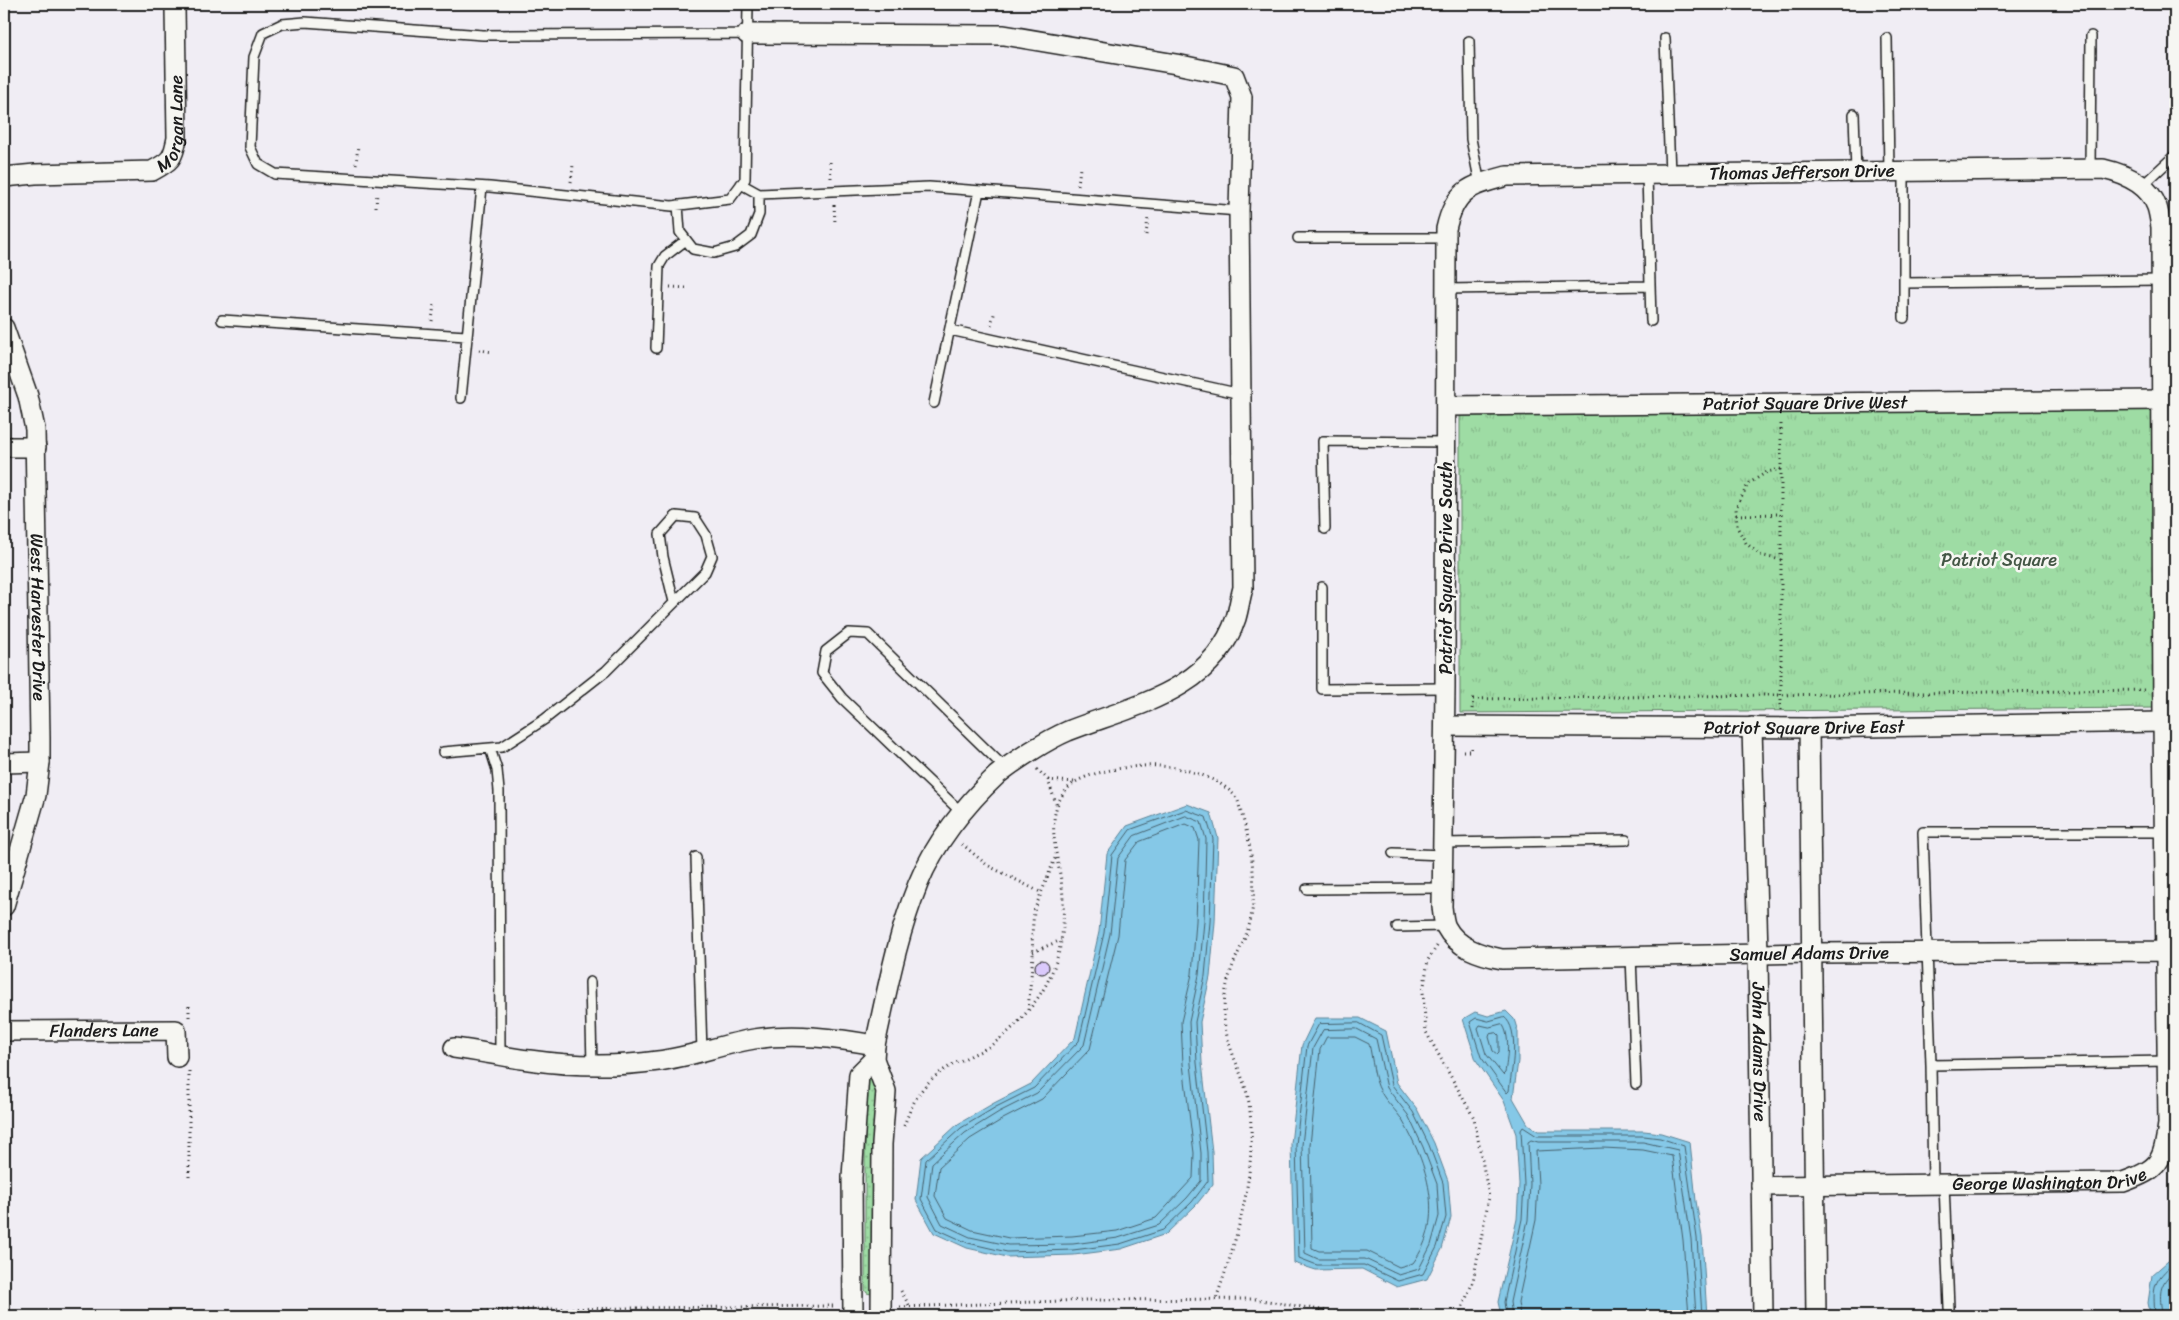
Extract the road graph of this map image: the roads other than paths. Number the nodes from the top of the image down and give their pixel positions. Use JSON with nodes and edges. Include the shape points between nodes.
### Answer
{"nodes":[{"id":1,"x":748,"y":4,"type":"edge"},
{"id":2,"x":175,"y":5,"type":"edge"},
{"id":3,"x":747,"y":34,"type":"junction"},
{"id":4,"x":2091,"y":36,"type":"dead end"},
{"id":5,"x":1665,"y":38,"type":"dead end"},
{"id":6,"x":1887,"y":38,"type":"dead end"},
{"id":7,"x":1468,"y":40,"type":"dead end"},
{"id":8,"x":1854,"y":114,"type":"dead end"},
{"id":9,"x":2175,"y":155,"type":"edge"},
{"id":10,"x":2090,"y":169,"type":"junction"},
{"id":11,"x":1896,"y":171,"type":"junction"},
{"id":12,"x":1856,"y":172,"type":"junction"},
{"id":13,"x":1647,"y":174,"type":"junction"},
{"id":14,"x":1670,"y":174,"type":"junction"},
{"id":15,"x":4,"y":177,"type":"edge"},
{"id":16,"x":741,"y":184,"type":"junction"},
{"id":17,"x":1480,"y":184,"type":"junction"},
{"id":18,"x":2142,"y":186,"type":"junction"},
{"id":19,"x":482,"y":187,"type":"junction"},
{"id":20,"x":979,"y":191,"type":"junction"},
{"id":21,"x":759,"y":194,"type":"junction"},
{"id":22,"x":1461,"y":194,"type":"joint"},
{"id":23,"x":678,"y":205,"type":"junction"},
{"id":24,"x":1239,"y":212,"type":"junction"},
{"id":25,"x":1298,"y":238,"type":"dead end"},
{"id":26,"x":1446,"y":238,"type":"junction"},
{"id":27,"x":686,"y":240,"type":"junction"},
{"id":28,"x":2161,"y":280,"type":"junction"},
{"id":29,"x":1904,"y":283,"type":"junction"},
{"id":30,"x":1650,"y":286,"type":"junction"},
{"id":31,"x":1446,"y":289,"type":"junction"},
{"id":32,"x":1904,"y":318,"type":"dead end"},
{"id":33,"x":222,"y":320,"type":"dead end"},
{"id":34,"x":1651,"y":321,"type":"dead end"},
{"id":35,"x":4,"y":328,"type":"edge"},
{"id":36,"x":950,"y":330,"type":"junction"},
{"id":37,"x":466,"y":336,"type":"junction"},
{"id":38,"x":656,"y":348,"type":"dead end"},
{"id":39,"x":1241,"y":394,"type":"junction"},
{"id":40,"x":461,"y":398,"type":"dead end"},
{"id":41,"x":2162,"y":400,"type":"junction"},
{"id":42,"x":934,"y":403,"type":"dead end"},
{"id":43,"x":1446,"y":406,"type":"junction"},
{"id":44,"x":1446,"y":442,"type":"junction"},
{"id":45,"x":4,"y":447,"type":"edge"},
{"id":46,"x":36,"y":447,"type":"junction"},
{"id":47,"x":2171,"y":503,"type":"edge"},
{"id":48,"x":1325,"y":529,"type":"dead end"},
{"id":49,"x":1322,"y":587,"type":"dead end"},
{"id":50,"x":674,"y":602,"type":"junction"},
{"id":51,"x":2169,"y":644,"type":"edge"},
{"id":52,"x":1446,"y":688,"type":"junction"},
{"id":53,"x":2163,"y":722,"type":"junction"},
{"id":54,"x":1445,"y":726,"type":"junction"},
{"id":55,"x":1752,"y":728,"type":"junction"},
{"id":56,"x":1809,"y":728,"type":"junction"},
{"id":57,"x":490,"y":748,"type":"junction"},
{"id":58,"x":443,"y":752,"type":"dead end"},
{"id":59,"x":40,"y":762,"type":"junction"},
{"id":60,"x":4,"y":763,"type":"edge"},
{"id":61,"x":1006,"y":769,"type":"junction"},
{"id":62,"x":962,"y":813,"type":"junction"},
{"id":63,"x":1626,"y":840,"type":"dead end"},
{"id":64,"x":2168,"y":843,"type":"edge"},
{"id":65,"x":1443,"y":849,"type":"junction"},
{"id":66,"x":1392,"y":854,"type":"dead end"},
{"id":67,"x":696,"y":858,"type":"dead end"},
{"id":68,"x":1442,"y":888,"type":"junction"},
{"id":69,"x":1307,"y":889,"type":"dead end"},
{"id":70,"x":4,"y":900,"type":"edge"},
{"id":71,"x":1446,"y":926,"type":"junction"},
{"id":72,"x":1398,"y":927,"type":"dead end"},
{"id":73,"x":1458,"y":941,"type":"joint"},
{"id":74,"x":2165,"y":951,"type":"junction"},
{"id":75,"x":1927,"y":952,"type":"junction"},
{"id":76,"x":1811,"y":953,"type":"junction"},
{"id":77,"x":1758,"y":954,"type":"junction"},
{"id":78,"x":1631,"y":956,"type":"junction"},
{"id":79,"x":590,"y":982,"type":"dead end"},
{"id":80,"x":4,"y":1031,"type":"edge"},
{"id":81,"x":454,"y":1048,"type":"dead end"},
{"id":82,"x":2170,"y":1050,"type":"edge"},
{"id":83,"x":702,"y":1052,"type":"junction"},
{"id":84,"x":875,"y":1052,"type":"junction"},
{"id":85,"x":500,"y":1054,"type":"junction"},
{"id":86,"x":183,"y":1060,"type":"road end"},
{"id":87,"x":592,"y":1065,"type":"junction"},
{"id":88,"x":1930,"y":1065,"type":"junction"},
{"id":89,"x":1636,"y":1084,"type":"dead end"},
{"id":90,"x":1939,"y":1184,"type":"junction"},
{"id":91,"x":1815,"y":1185,"type":"junction"},
{"id":92,"x":1761,"y":1186,"type":"junction"},
{"id":93,"x":1948,"y":1308,"type":"dead end"},
{"id":94,"x":853,"y":1316,"type":"edge"},
{"id":95,"x":881,"y":1316,"type":"edge"},
{"id":96,"x":1763,"y":1316,"type":"edge"},
{"id":97,"x":1816,"y":1316,"type":"edge"}],
"edges":[{"from":1,"to":3,"type":"lane"},
{"from":2,"to":15,"type":"street","name":"Morgan Lane","via":[[177,138],[174,156],[152,171]]},
{"from":3,"to":16,"type":"lane","via":[[746,165],[745,179]]},
{"from":3,"to":19,"type":"lane","via":[[483,35],[305,22],[282,24],[263,33],[254,57],[250,147],[258,164],[275,174]]},
{"from":3,"to":24,"type":"street","via":[[1004,35],[1234,76],[1242,97]]},
{"from":4,"to":10,"type":"lane"},
{"from":5,"to":14,"type":"lane"},
{"from":6,"to":11,"type":"lane"},
{"from":7,"to":17,"type":"lane","via":[[1471,140]]},
{"from":8,"to":12,"type":"lane"},
{"from":9,"to":18,"type":"lane"},
{"from":10,"to":11,"type":"street","name":"Thomas Jefferson Drive"},
{"from":10,"to":18,"type":"street","name":"Thomas Jefferson Drive","via":[[2124,174]]},
{"from":11,"to":12,"type":"street","name":"Thomas Jefferson Drive"},
{"from":11,"to":29,"type":"lane"},
{"from":12,"to":14,"type":"street","name":"Thomas Jefferson Drive"},
{"from":13,"to":14,"type":"street","name":"Thomas Jefferson Drive"},
{"from":13,"to":17,"type":"street","name":"Thomas Jefferson Drive","via":[[1507,176]]},
{"from":13,"to":30,"type":"lane"},
{"from":16,"to":21,"type":"lane"},
{"from":16,"to":23,"type":"lane","via":[[730,199]]},
{"from":17,"to":22,"type":"street","name":"Thomas Jefferson Drive"},
{"from":18,"to":28,"type":"street","name":"George Washington Drive","via":[[2157,206],[2161,227]]},
{"from":19,"to":23,"type":"lane"},
{"from":19,"to":37,"type":"lane"},
{"from":20,"to":21,"type":"lane","via":[[928,187]]},
{"from":20,"to":24,"type":"lane"},
{"from":20,"to":36,"type":"lane"},
{"from":21,"to":27,"type":"lane","via":[[759,214],[751,235],[735,246],[714,253],[693,248]]},
{"from":22,"to":26,"type":"street","name":"Patriot Square Drive South","via":[[1450,210]]},
{"from":23,"to":27,"type":"lane","via":[[680,232]]},
{"from":24,"to":39,"type":"street"},
{"from":25,"to":26,"type":"lane"},
{"from":26,"to":31,"type":"street","name":"Patriot Square Drive South"},
{"from":27,"to":38,"type":"lane","via":[[659,266]]},
{"from":28,"to":29,"type":"lane"},
{"from":28,"to":41,"type":"street","name":"George Washington Drive","via":[[2165,337]]},
{"from":29,"to":32,"type":"lane"},
{"from":30,"to":31,"type":"lane"},
{"from":30,"to":34,"type":"lane"},
{"from":31,"to":43,"type":"street","name":"Patriot Square Drive South"},
{"from":33,"to":37,"type":"lane"},
{"from":35,"to":46,"type":"street","name":"West Harvester Drive","via":[[28,396]]},
{"from":36,"to":39,"type":"lane"},
{"from":36,"to":42,"type":"lane"},
{"from":37,"to":40,"type":"lane"},
{"from":39,"to":61,"type":"street","via":[[1242,588],[1236,619],[1224,643],[1204,668],[1182,686],[1066,732]]},
{"from":41,"to":43,"type":"street","name":"Patriot Square Drive West"},
{"from":41,"to":47,"type":"street","name":"George Washington Drive"},
{"from":43,"to":44,"type":"street","name":"Patriot Square Drive South"},
{"from":44,"to":48,"type":"lane","via":[[1323,441]]},
{"from":44,"to":52,"type":"street","name":"Patriot Square Drive South"},
{"from":45,"to":46,"type":"street"},
{"from":46,"to":59,"type":"street","name":"West Harvester Drive"},
{"from":47,"to":51,"type":"street","name":"George Washington Drive"},
{"from":49,"to":52,"type":"lane","via":[[1322,689]]},
{"from":50,"to":50,"type":"lane","via":[[705,572],[712,556],[706,535],[695,518],[676,516],[660,534]]},
{"from":50,"to":57,"type":"lane","via":[[606,671],[553,713],[502,747]]},
{"from":51,"to":53,"type":"street","name":"George Washington Drive"},
{"from":52,"to":54,"type":"street","name":"Patriot Square Drive South"},
{"from":53,"to":56,"type":"street","name":"Patriot Square Drive East"},
{"from":53,"to":64,"type":"street","name":"George Washington Drive"},
{"from":54,"to":55,"type":"street","name":"Patriot Square Drive East"},
{"from":54,"to":65,"type":"street","name":"Patriot Square Drive South"},
{"from":55,"to":56,"type":"street","name":"Patriot Square Drive East"},
{"from":55,"to":77,"type":"street","name":"John Adams Drive"},
{"from":56,"to":76,"type":"street"},
{"from":57,"to":58,"type":"lane"},
{"from":57,"to":85,"type":"lane","via":[[499,792]]},
{"from":59,"to":60,"type":"street"},
{"from":59,"to":70,"type":"street","name":"West Harvester Drive","via":[[36,795]]},
{"from":61,"to":62,"type":"street"},
{"from":61,"to":62,"type":"lane","via":[[868,634],[848,633],[826,651],[822,673],[842,698]]},
{"from":62,"to":84,"type":"street","via":[[918,883],[896,948]]},
{"from":63,"to":65,"type":"lane"},
{"from":64,"to":74,"type":"street","name":"George Washington Drive"},
{"from":64,"to":75,"type":"lane","via":[[1923,832]]},
{"from":65,"to":66,"type":"lane"},
{"from":65,"to":68,"type":"street","name":"Patriot Square Drive South"},
{"from":67,"to":83,"type":"lane"},
{"from":68,"to":69,"type":"lane"},
{"from":68,"to":71,"type":"street","name":"Patriot Square Drive South"},
{"from":71,"to":72,"type":"lane"},
{"from":71,"to":73,"type":"street","name":"Patriot Square Drive South"},
{"from":73,"to":78,"type":"street","name":"Samuel Adams Drive","via":[[1477,954],[1502,959]]},
{"from":74,"to":75,"type":"street","name":"Samuel Adams Drive"},
{"from":74,"to":82,"type":"street","name":"George Washington Drive"},
{"from":75,"to":76,"type":"street","name":"Samuel Adams Drive"},
{"from":75,"to":88,"type":"lane"},
{"from":76,"to":77,"type":"street","name":"Samuel Adams Drive"},
{"from":76,"to":91,"type":"street"},
{"from":77,"to":78,"type":"street","name":"Samuel Adams Drive"},
{"from":77,"to":92,"type":"street","name":"John Adams Drive"},
{"from":78,"to":89,"type":"lane"},
{"from":79,"to":87,"type":"lane"},
{"from":80,"to":86,"type":"street","name":"Flanders Lane","via":[[176,1030]]},
{"from":81,"to":85,"type":"street"},
{"from":82,"to":88,"type":"lane"},
{"from":82,"to":90,"type":"street","name":"George Washington Drive","via":[[2166,1143],[2159,1162],[2146,1174],[2123,1182]]},
{"from":83,"to":84,"type":"street","via":[[774,1037],[815,1037]]},
{"from":83,"to":87,"type":"street","via":[[658,1061]]},
{"from":84,"to":94,"type":"street","via":[[860,1074],[852,1177]]},
{"from":84,"to":95,"type":"street","via":[[886,1091],[882,1144]]},
{"from":85,"to":87,"type":"street","via":[[528,1060]]},
{"from":88,"to":90,"type":"lane"},
{"from":90,"to":91,"type":"street","name":"George Washington Drive"},
{"from":90,"to":93,"type":"lane"},
{"from":91,"to":92,"type":"street","name":"George Washington Drive"},
{"from":91,"to":97,"type":"street"},
{"from":92,"to":96,"type":"street","name":"John Adams Drive"}]}
